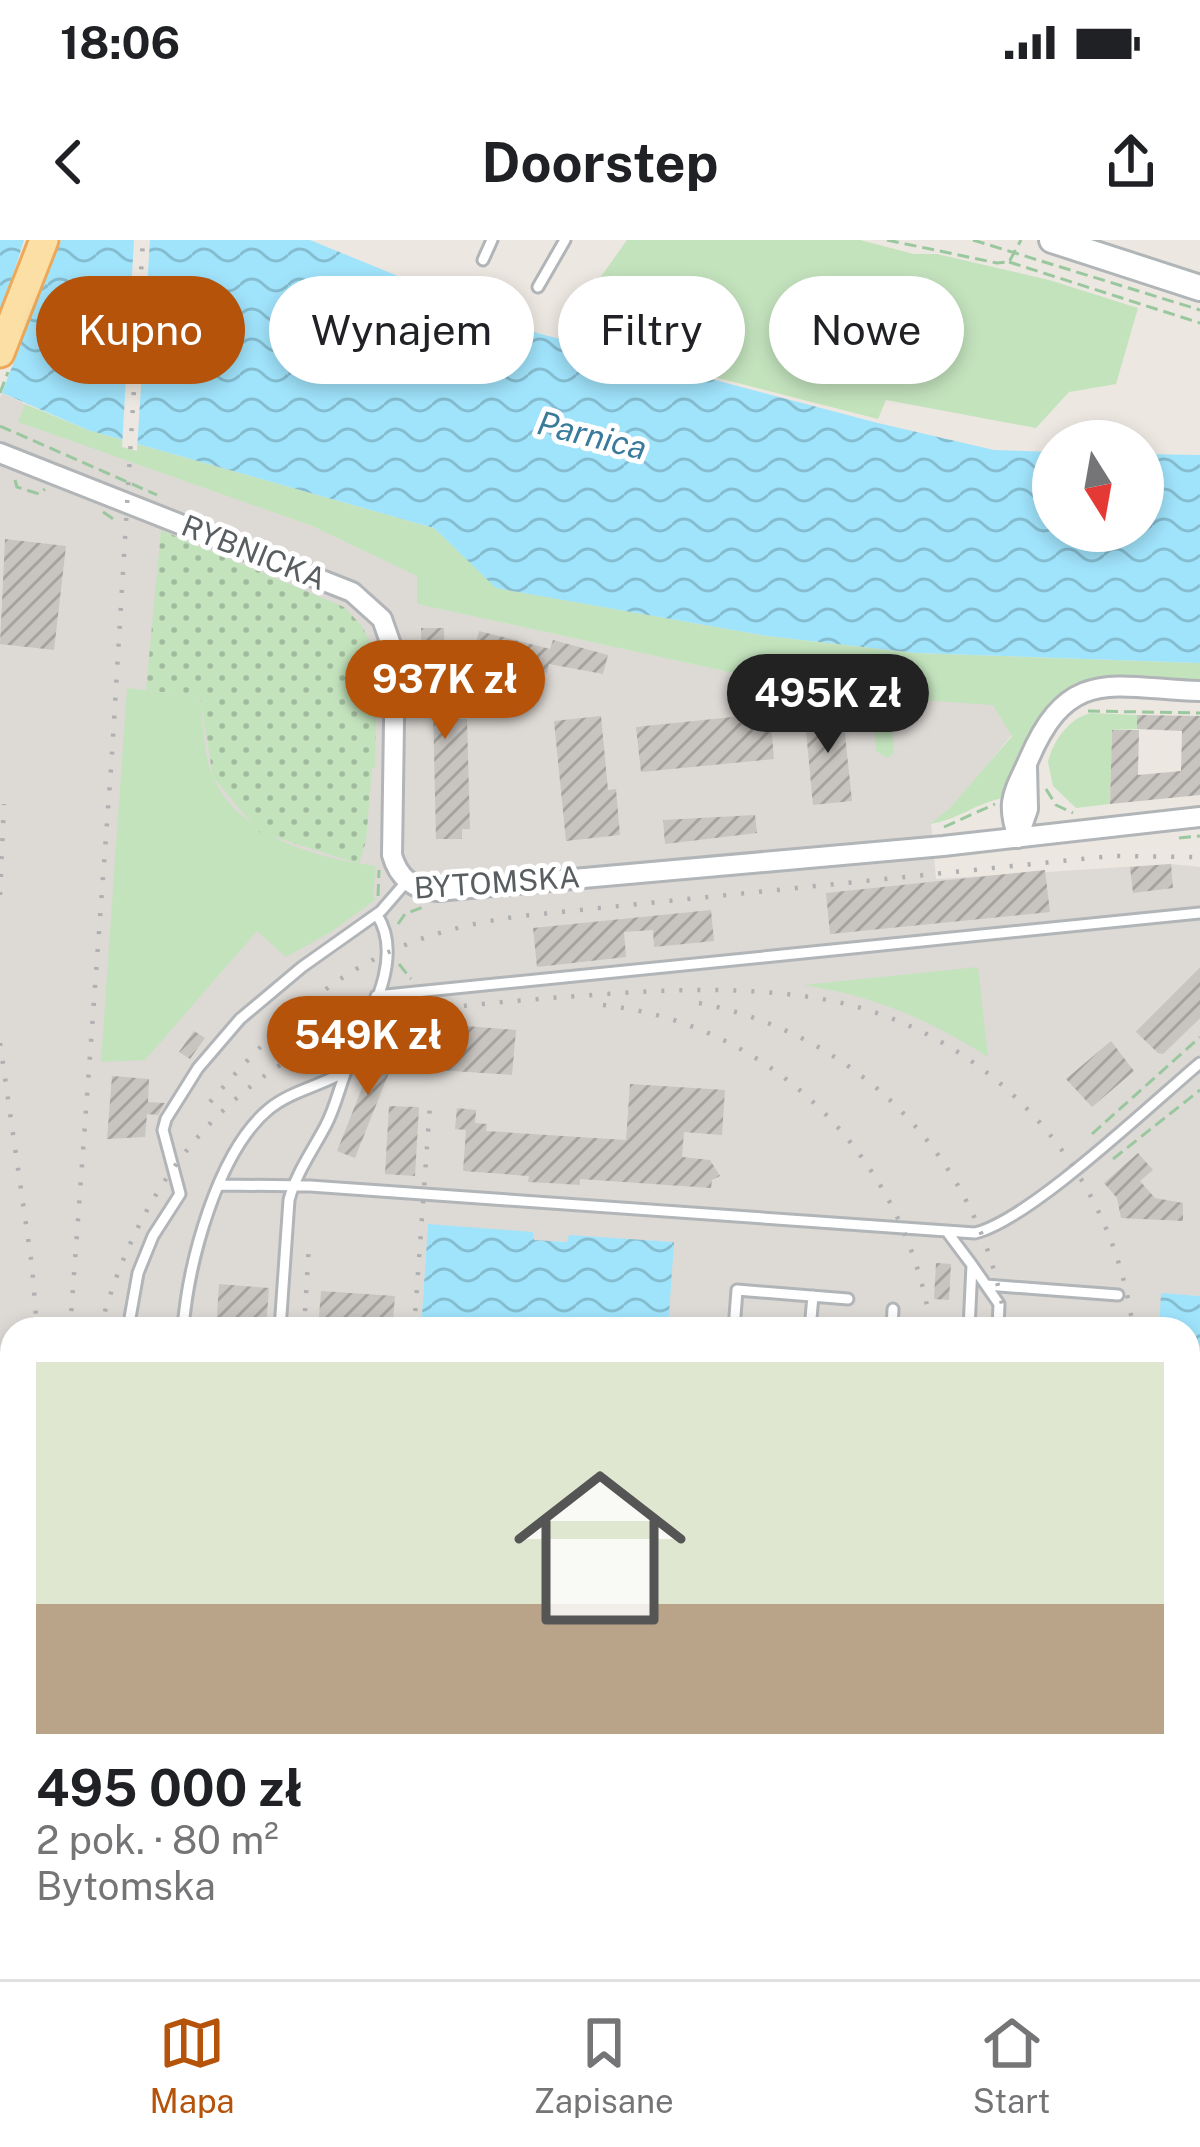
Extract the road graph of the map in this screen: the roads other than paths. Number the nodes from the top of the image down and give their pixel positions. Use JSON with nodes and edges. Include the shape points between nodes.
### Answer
{"nodes":[{"id":1,"x":43,"y":240,"type":"edge"},
{"id":2,"x":492,"y":240,"type":"edge"},
{"id":3,"x":566,"y":240,"type":"edge"},
{"id":4,"x":1052,"y":240,"type":"edge"},
{"id":5,"x":483,"y":260,"type":"dead end"},
{"id":6,"x":538,"y":287,"type":"dead end"},
{"id":7,"x":1200,"y":289,"type":"edge"},
{"id":8,"x":0,"y":353,"type":"edge"},
{"id":9,"x":0,"y":453,"type":"edge"},
{"id":10,"x":1200,"y":691,"type":"edge"},
{"id":11,"x":1200,"y":817,"type":"edge"},
{"id":12,"x":1018,"y":838,"type":"junction"},
{"id":13,"x":407,"y":881,"type":"junction"},
{"id":14,"x":1200,"y":914,"type":"edge"},
{"id":15,"x":377,"y":915,"type":"junction"},
{"id":16,"x":376,"y":996,"type":"junction"},
{"id":17,"x":1200,"y":1063,"type":"edge"},
{"id":18,"x":346,"y":1071,"type":"junction"},
{"id":19,"x":221,"y":1185,"type":"junction"},
{"id":20,"x":293,"y":1185,"type":"junction"},
{"id":21,"x":948,"y":1233,"type":"junction"},
{"id":22,"x":972,"y":1265,"type":"junction"},
{"id":23,"x":986,"y":1286,"type":"junction"},
{"id":24,"x":813,"y":1295,"type":"junction"},
{"id":25,"x":1118,"y":1295,"type":"dead end"},
{"id":26,"x":848,"y":1299,"type":"dead end"},
{"id":27,"x":893,"y":1309,"type":"dead end"},
{"id":28,"x":130,"y":1317,"type":"edge"},
{"id":29,"x":185,"y":1317,"type":"edge"},
{"id":30,"x":281,"y":1317,"type":"edge"},
{"id":31,"x":735,"y":1317,"type":"edge"},
{"id":32,"x":811,"y":1317,"type":"edge"},
{"id":33,"x":893,"y":1317,"type":"edge"},
{"id":34,"x":970,"y":1317,"type":"edge"},
{"id":35,"x":998,"y":1317,"type":"edge"}],
"edges":[{"from":1,"to":8,"type":"main road"},
{"from":2,"to":5,"type":"lane"},
{"from":3,"to":6,"type":"lane"},
{"from":4,"to":7,"type":"main road"},
{"from":9,"to":13,"type":"street","name":"RYBNICKA","via":[[352,592],[375,609],[394,650],[391,850]]},
{"from":10,"to":12,"type":"street","via":[[1101,688],[1079,693],[1048,717],[1010,803]]},
{"from":11,"to":12,"type":"street","name":"BYTOMSKA"},
{"from":12,"to":13,"type":"street","name":"BYTOMSKA","via":[[437,891]]},
{"from":13,"to":15,"type":"lane","name":"BYTOMSKA"},
{"from":14,"to":16,"type":"lane"},
{"from":15,"to":16,"type":"lane","via":[[387,956]]},
{"from":15,"to":28,"type":"lane","name":"BYTOMSKA","via":[[262,998],[173,1107],[164,1139],[180,1194],[138,1273]]},
{"from":16,"to":18,"type":"lane"},
{"from":17,"to":21,"type":"lane","via":[[1011,1217],[982,1233]]},
{"from":18,"to":19,"type":"lane","via":[[263,1114]]},
{"from":18,"to":20,"type":"lane"},
{"from":19,"to":20,"type":"lane"},
{"from":19,"to":29,"type":"lane"},
{"from":20,"to":21,"type":"lane"},
{"from":20,"to":30,"type":"lane"},
{"from":21,"to":22,"type":"lane"},
{"from":22,"to":23,"type":"lane"},
{"from":22,"to":34,"type":"lane"},
{"from":23,"to":25,"type":"lane"},
{"from":23,"to":35,"type":"lane"},
{"from":24,"to":26,"type":"lane"},
{"from":24,"to":31,"type":"lane","via":[[737,1290]]},
{"from":24,"to":32,"type":"lane"},
{"from":27,"to":33,"type":"lane"}]}
